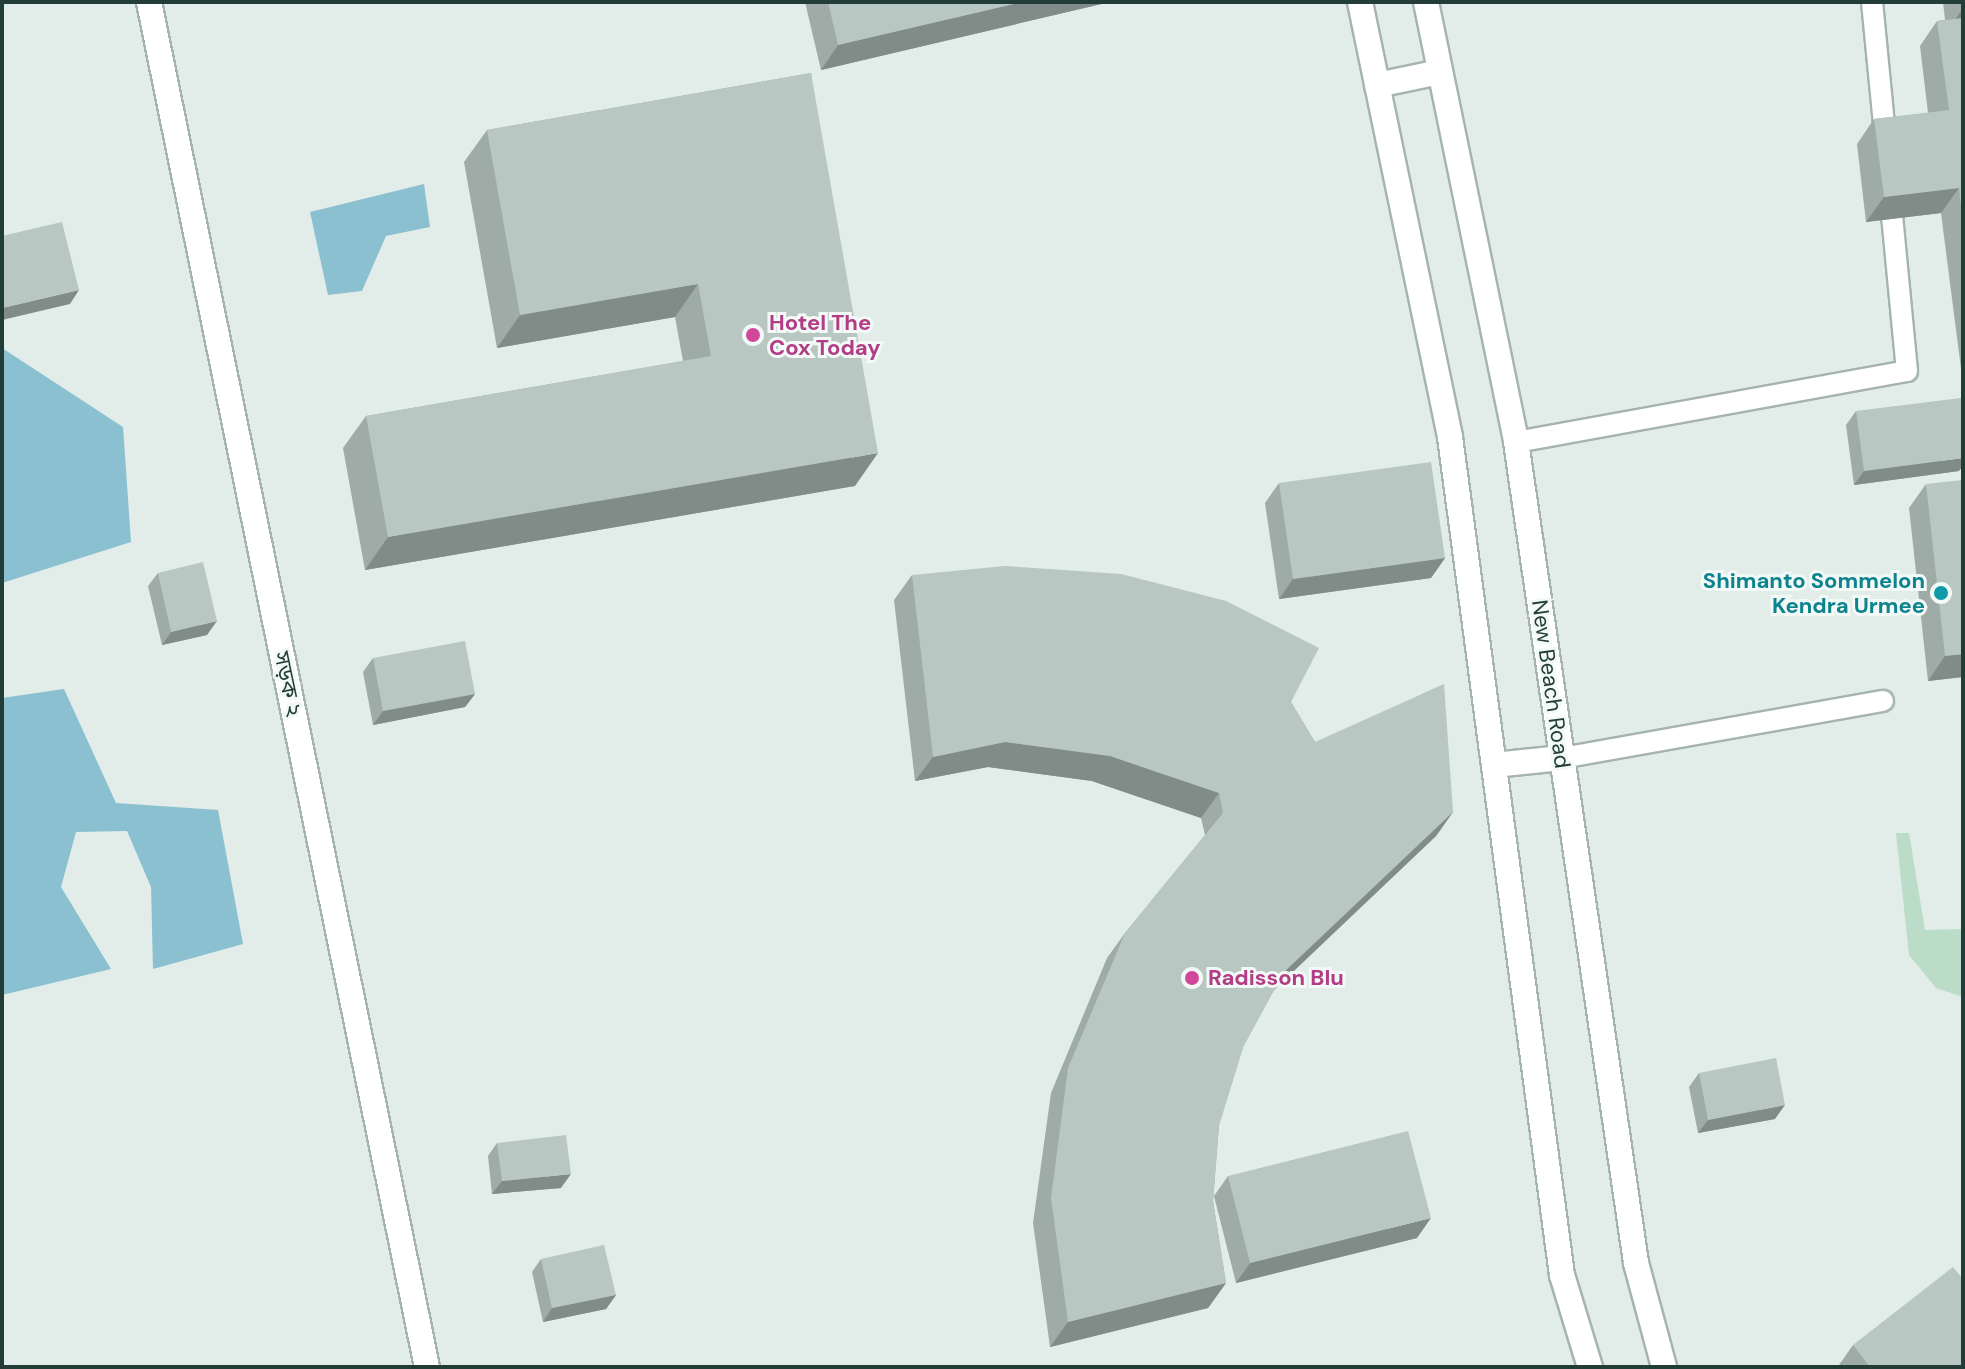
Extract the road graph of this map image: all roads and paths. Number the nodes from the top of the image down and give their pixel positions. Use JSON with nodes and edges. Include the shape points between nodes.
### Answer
{"nodes":[{"id":1,"x":149,"y":2,"type":"edge"},
{"id":2,"x":1360,"y":2,"type":"edge"},
{"id":3,"x":1427,"y":2,"type":"edge"},
{"id":4,"x":1872,"y":2,"type":"edge"},
{"id":5,"x":1439,"y":72,"type":"junction"},
{"id":6,"x":1377,"y":85,"type":"junction"},
{"id":7,"x":1516,"y":442,"type":"junction"},
{"id":8,"x":1883,"y":701,"type":"dead end"},
{"id":9,"x":1562,"y":758,"type":"junction"},
{"id":10,"x":1494,"y":765,"type":"junction"},
{"id":11,"x":427,"y":1367,"type":"edge"},
{"id":12,"x":1590,"y":1367,"type":"edge"},
{"id":13,"x":1664,"y":1367,"type":"edge"}],
"edges":[{"from":1,"to":11,"type":"street","name":"সড়ক ২"},
{"from":2,"to":6,"type":"street"},
{"from":3,"to":5,"type":"street","name":"New Beach Road"},
{"from":4,"to":7,"type":"lane","via":[[1907,371]]},
{"from":5,"to":6,"type":"street"},
{"from":5,"to":7,"type":"street","name":"New Beach Road"},
{"from":6,"to":10,"type":"street","via":[[1450,437]]},
{"from":7,"to":9,"type":"street","name":"New Beach Road"},
{"from":8,"to":9,"type":"lane"},
{"from":9,"to":10,"type":"street"},
{"from":9,"to":13,"type":"street","name":"New Beach Road","via":[[1636,1263]]},
{"from":10,"to":12,"type":"street","via":[[1562,1275]]}]}
